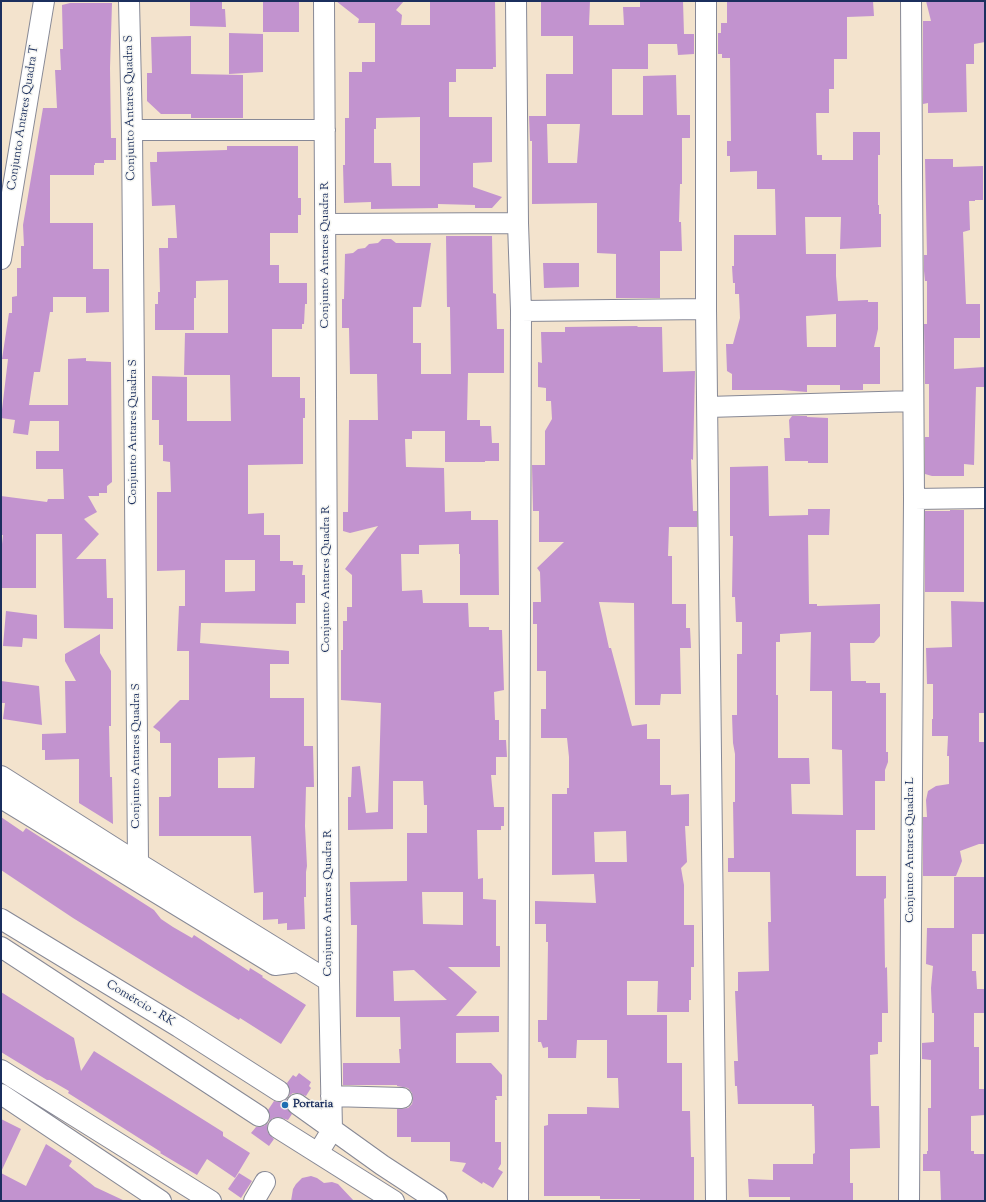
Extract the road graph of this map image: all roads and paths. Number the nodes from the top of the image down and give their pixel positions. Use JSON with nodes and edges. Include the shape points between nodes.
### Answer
{"nodes":[{"id":1,"x":44,"y":1,"type":"edge"},
{"id":2,"x":129,"y":1,"type":"edge"},
{"id":3,"x":324,"y":1,"type":"edge"},
{"id":4,"x":516,"y":1,"type":"edge"},
{"id":5,"x":706,"y":1,"type":"edge"},
{"id":6,"x":910,"y":1,"type":"edge"},
{"id":7,"x":132,"y":130,"type":"junction"},
{"id":8,"x":325,"y":130,"type":"junction"},
{"id":9,"x":518,"y":223,"type":"junction"},
{"id":10,"x":326,"y":224,"type":"junction"},
{"id":11,"x":1,"y":259,"type":"edge"},
{"id":12,"x":706,"y":309,"type":"junction"},
{"id":13,"x":521,"y":311,"type":"junction"},
{"id":14,"x":913,"y":402,"type":"junction"},
{"id":15,"x":708,"y":407,"type":"junction"},
{"id":16,"x":985,"y":498,"type":"edge"},
{"id":17,"x":914,"y":499,"type":"junction"},
{"id":18,"x":1,"y":776,"type":"edge"},
{"id":19,"x":1,"y":798,"type":"edge"},
{"id":20,"x":138,"y":863,"type":"junction"},
{"id":21,"x":1,"y":919,"type":"edge"},
{"id":22,"x":30,"y":937,"type":"junction"},
{"id":23,"x":1,"y":947,"type":"edge"},
{"id":24,"x":19,"y":958,"type":"junction"},
{"id":25,"x":298,"y":962,"type":"junction"},
{"id":26,"x":329,"y":981,"type":"junction"},
{"id":27,"x":179,"y":1027,"type":"junction"},
{"id":28,"x":205,"y":1045,"type":"junction"},
{"id":29,"x":163,"y":1052,"type":"junction"},
{"id":30,"x":188,"y":1069,"type":"junction"},
{"id":31,"x":1,"y":1070,"type":"edge"},
{"id":32,"x":279,"y":1091,"type":"dead end"},
{"id":33,"x":1,"y":1094,"type":"edge"},
{"id":34,"x":331,"y":1096,"type":"junction"},
{"id":35,"x":402,"y":1098,"type":"dead end"},
{"id":36,"x":297,"y":1104,"type":"dead end"},
{"id":37,"x":259,"y":1116,"type":"dead end"},
{"id":38,"x":278,"y":1128,"type":"dead end"},
{"id":39,"x":332,"y":1130,"type":"junction"},
{"id":40,"x":318,"y":1153,"type":"junction"},
{"id":41,"x":382,"y":1164,"type":"junction"},
{"id":42,"x":265,"y":1182,"type":"dead end"},
{"id":43,"x":366,"y":1194,"type":"edge"},
{"id":44,"x":155,"y":1199,"type":"edge"},
{"id":45,"x":211,"y":1201,"type":"edge"},
{"id":46,"x":254,"y":1201,"type":"edge"},
{"id":47,"x":394,"y":1201,"type":"edge"},
{"id":48,"x":437,"y":1201,"type":"edge"},
{"id":49,"x":518,"y":1201,"type":"edge"},
{"id":50,"x":716,"y":1201,"type":"edge"},
{"id":51,"x":909,"y":1201,"type":"edge"}],
"edges":[{"from":1,"to":11,"type":"street","name":"Conjunto Antares Quadra T"},
{"from":2,"to":7,"type":"street","name":"Conjunto Antares Quadra S"},
{"from":3,"to":8,"type":"street","name":"Conjunto Antares Quadra R"},
{"from":4,"to":9,"type":"street"},
{"from":5,"to":12,"type":"street"},
{"from":6,"to":14,"type":"street","name":"Conjunto Antares Quadra L"},
{"from":7,"to":8,"type":"street"},
{"from":7,"to":20,"type":"street","name":"Conjunto Antares Quadra S"},
{"from":8,"to":10,"type":"street","name":"Conjunto Antares Quadra R"},
{"from":9,"to":10,"type":"street"},
{"from":9,"to":13,"type":"street"},
{"from":10,"to":26,"type":"street","name":"Conjunto Antares Quadra R"},
{"from":12,"to":13,"type":"street"},
{"from":12,"to":15,"type":"street"},
{"from":13,"to":49,"type":"street"},
{"from":14,"to":15,"type":"street"},
{"from":14,"to":17,"type":"street","name":"Conjunto Antares Quadra L"},
{"from":15,"to":50,"type":"street"},
{"from":16,"to":17,"type":"street"},
{"from":17,"to":51,"type":"street","name":"Conjunto Antares Quadra L"},
{"from":18,"to":20,"type":"street"},
{"from":19,"to":25,"type":"street","via":[[275,965]]},
{"from":20,"to":25,"type":"street"},
{"from":21,"to":22,"type":"street","name":"Comércio - RK"},
{"from":22,"to":24,"type":"street"},
{"from":22,"to":27,"type":"street","name":"Comércio - RK"},
{"from":23,"to":24,"type":"street"},
{"from":24,"to":29,"type":"street"},
{"from":25,"to":26,"type":"street"},
{"from":26,"to":34,"type":"street","name":"Conjunto Antares Quadra R"},
{"from":27,"to":28,"type":"street","name":"Comércio - RK"},
{"from":27,"to":29,"type":"street"},
{"from":28,"to":30,"type":"street"},
{"from":28,"to":32,"type":"street","name":"Comércio - RK"},
{"from":29,"to":30,"type":"street"},
{"from":30,"to":37,"type":"street"},
{"from":31,"to":45,"type":"street"},
{"from":33,"to":44,"type":"street"},
{"from":34,"to":35,"type":"street"},
{"from":34,"to":39,"type":"street","name":"Conjunto Antares Quadra R"},
{"from":36,"to":39,"type":"street"},
{"from":38,"to":40,"type":"street"},
{"from":39,"to":40,"type":"street"},
{"from":39,"to":41,"type":"street"},
{"from":40,"to":43,"type":"street"},
{"from":41,"to":43,"type":"street"},
{"from":41,"to":48,"type":"street"},
{"from":42,"to":46,"type":"street"},
{"from":43,"to":47,"type":"street"}]}
